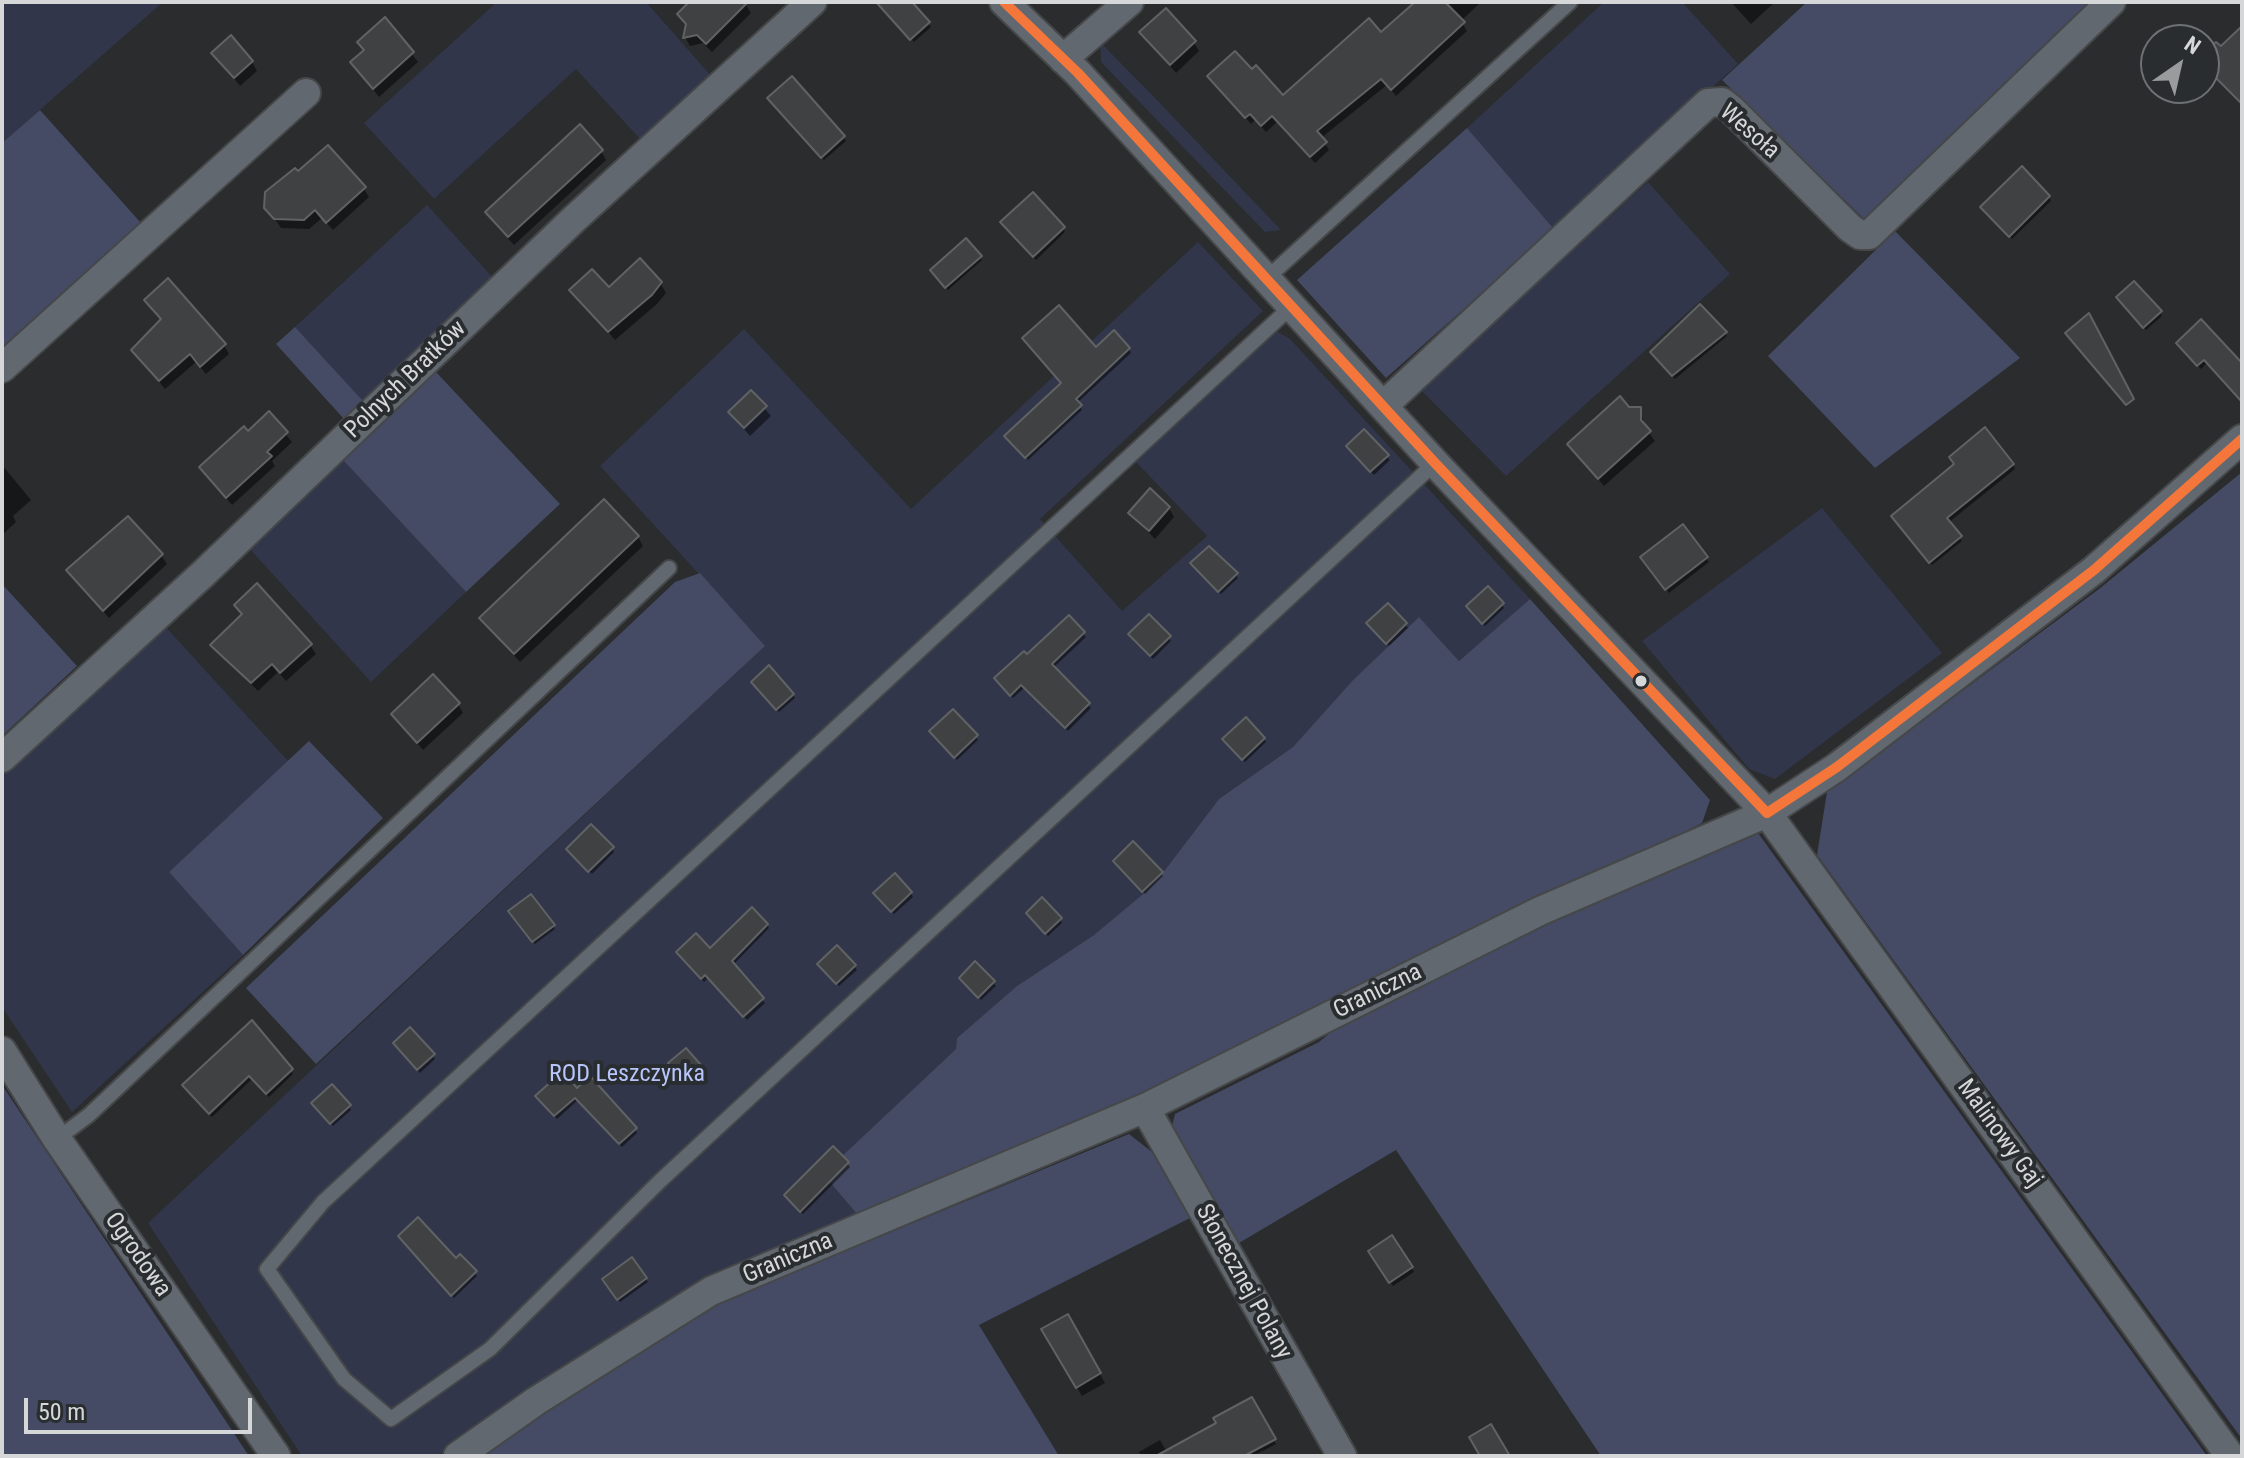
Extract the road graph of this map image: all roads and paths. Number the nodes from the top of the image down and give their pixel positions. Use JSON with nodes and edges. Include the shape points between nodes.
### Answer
{"nodes":[{"id":1,"x":812,"y":2,"type":"edge"},
{"id":2,"x":1004,"y":2,"type":"edge"},
{"id":3,"x":1129,"y":2,"type":"edge"},
{"id":4,"x":1570,"y":2,"type":"edge"},
{"id":5,"x":2111,"y":2,"type":"edge"},
{"id":6,"x":1063,"y":59,"type":"junction"},
{"id":7,"x":306,"y":93,"type":"dead end"},
{"id":8,"x":1266,"y":279,"type":"junction"},
{"id":9,"x":1292,"y":306,"type":"junction"},
{"id":10,"x":2,"y":368,"type":"edge"},
{"id":11,"x":1383,"y":406,"type":"junction"},
{"id":12,"x":2242,"y":439,"type":"edge"},
{"id":13,"x":1435,"y":463,"type":"junction"},
{"id":14,"x":669,"y":568,"type":"dead end"},
{"id":15,"x":2,"y":758,"type":"edge"},
{"id":16,"x":1767,"y":813,"type":"junction"},
{"id":17,"x":2,"y":1051,"type":"edge"},
{"id":18,"x":1145,"y":1108,"type":"junction"},
{"id":19,"x":57,"y":1139,"type":"junction"},
{"id":20,"x":276,"y":1456,"type":"edge"},
{"id":21,"x":458,"y":1456,"type":"edge"},
{"id":22,"x":1342,"y":1456,"type":"edge"},
{"id":23,"x":2230,"y":1456,"type":"edge"}],
"edges":[{"from":1,"to":15,"type":"street","name":"Polnych Bratków"},
{"from":2,"to":6,"type":"street","name":"Malinowy Gaj"},
{"from":3,"to":6,"type":"street"},
{"from":4,"to":8,"type":"lane"},
{"from":5,"to":11,"type":"street","name":"Wesoła","via":[[1869,235],[1850,228],[1731,109],[1722,102],[1708,103]]},
{"from":6,"to":8,"type":"street","name":"Malinowy Gaj"},
{"from":7,"to":10,"type":"street"},
{"from":8,"to":9,"type":"street","name":"Malinowy Gaj"},
{"from":9,"to":11,"type":"street","name":"Malinowy Gaj"},
{"from":9,"to":13,"type":"lane","via":[[323,1202],[267,1269],[344,1379],[391,1419],[490,1349],[672,1170]]},
{"from":11,"to":13,"type":"street","name":"Malinowy Gaj"},
{"from":12,"to":16,"type":"street","name":"Graniczna","via":[[2094,570],[1837,767]]},
{"from":13,"to":16,"type":"street","name":"Malinowy Gaj"},
{"from":14,"to":19,"type":"lane","via":[[89,1115]]},
{"from":16,"to":18,"type":"street","name":"Graniczna","via":[[1540,911]]},
{"from":16,"to":23,"type":"street","name":"Malinowy Gaj"},
{"from":17,"to":19,"type":"street","name":"Ogrodowa"},
{"from":18,"to":21,"type":"street","name":"Graniczna","via":[[711,1291]]},
{"from":18,"to":22,"type":"street","name":"Słonecznej Polany"},
{"from":19,"to":20,"type":"street","name":"Ogrodowa"}]}
